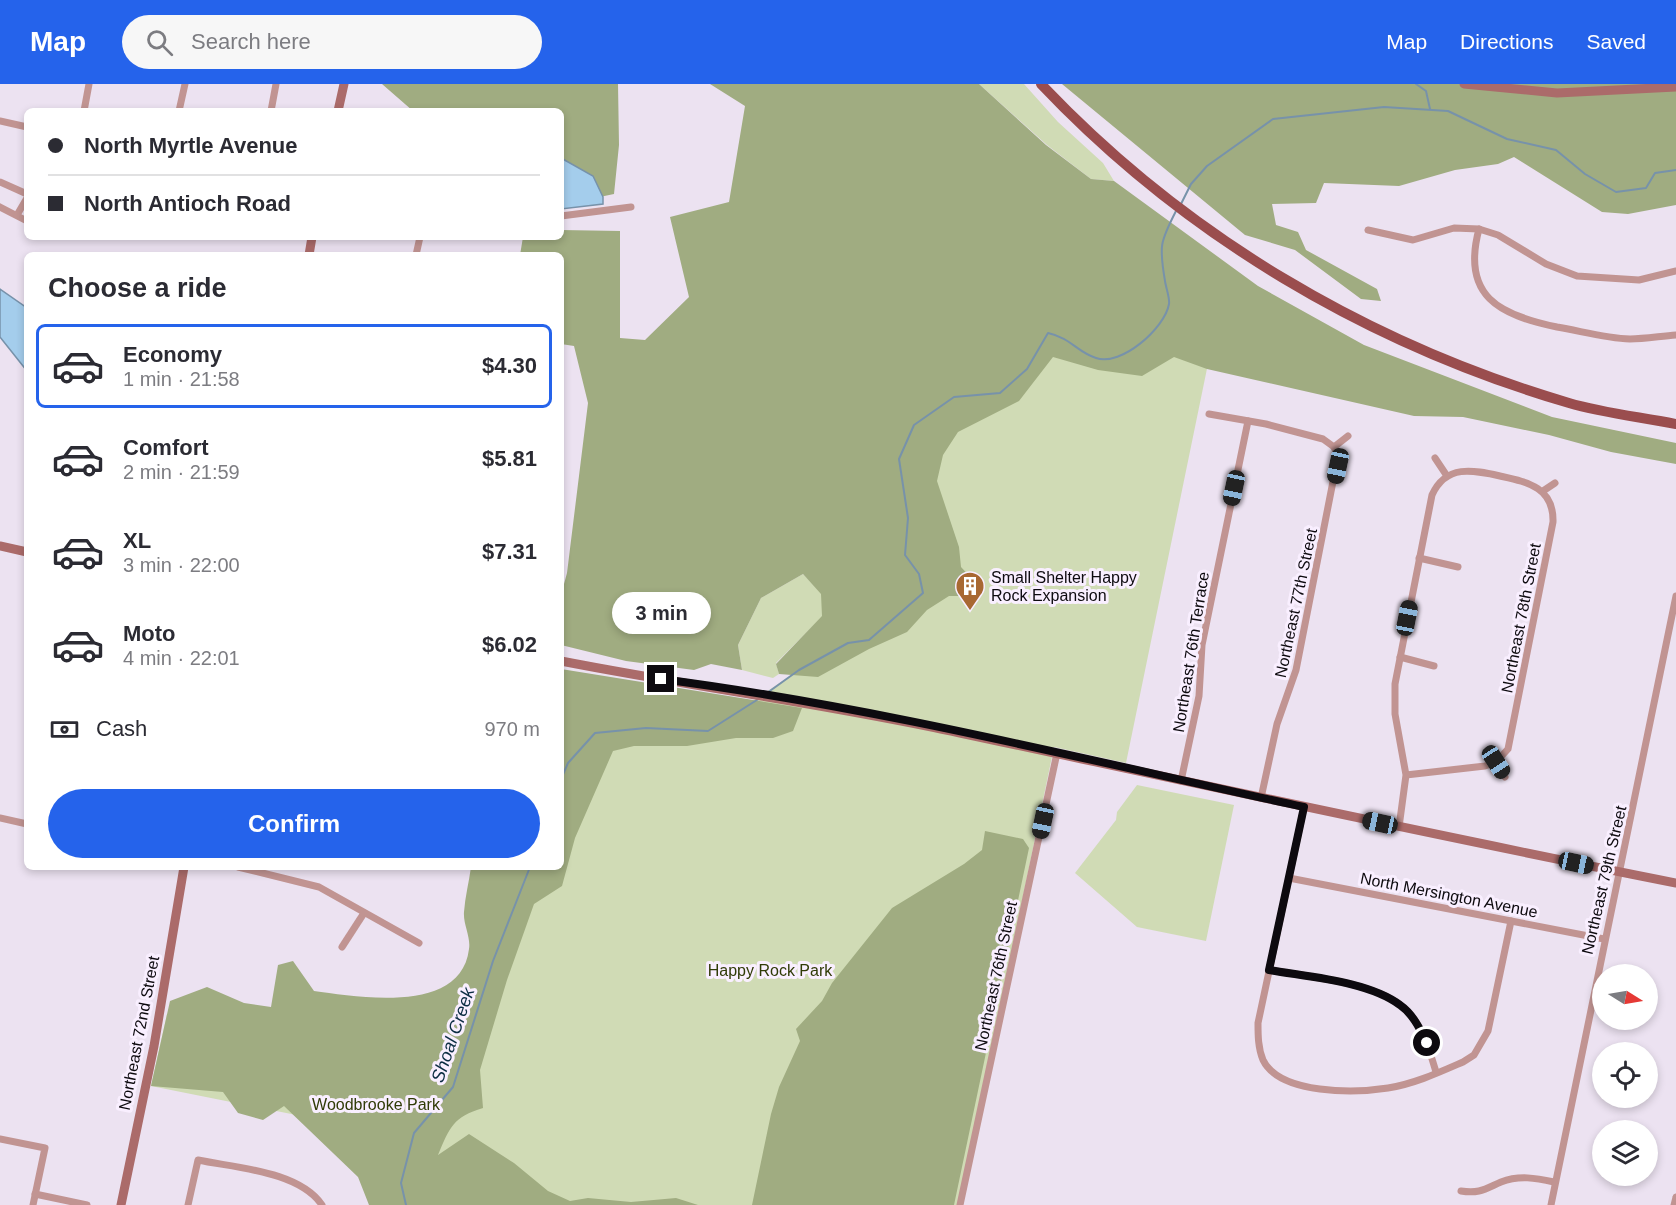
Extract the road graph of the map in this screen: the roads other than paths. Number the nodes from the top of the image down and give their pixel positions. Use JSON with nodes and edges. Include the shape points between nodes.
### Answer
{"nodes":[{"id":1,"x":89,"y":84,"type":"edge"},
{"id":2,"x":185,"y":84,"type":"edge"},
{"id":3,"x":276,"y":84,"type":"edge"},
{"id":4,"x":344,"y":84,"type":"edge"},
{"id":5,"x":1041,"y":84,"type":"edge"},
{"id":6,"x":1464,"y":84,"type":"edge"},
{"id":7,"x":1676,"y":87,"type":"edge"},
{"id":8,"x":85,"y":108,"type":"edge"},
{"id":9,"x":180,"y":108,"type":"edge"},
{"id":10,"x":272,"y":108,"type":"edge"},
{"id":11,"x":339,"y":108,"type":"edge"},
{"id":12,"x":0,"y":121,"type":"edge"},
{"id":13,"x":24,"y":126,"type":"edge"},
{"id":14,"x":1,"y":183,"type":"edge"},
{"id":15,"x":24,"y":194,"type":"edge"},
{"id":16,"x":24,"y":201,"type":"edge"},
{"id":17,"x":0,"y":207,"type":"edge"},
{"id":18,"x":631,"y":207,"type":"dead end"},
{"id":19,"x":16,"y":215,"type":"junction"},
{"id":20,"x":564,"y":216,"type":"edge"},
{"id":21,"x":24,"y":219,"type":"edge"},
{"id":22,"x":1479,"y":229,"type":"junction"},
{"id":23,"x":1368,"y":230,"type":"dead end"},
{"id":24,"x":1676,"y":271,"type":"edge"},
{"id":25,"x":1676,"y":335,"type":"edge"},
{"id":26,"x":1209,"y":414,"type":"dead end"},
{"id":27,"x":1248,"y":421,"type":"junction"},
{"id":28,"x":1676,"y":424,"type":"edge"},
{"id":29,"x":1348,"y":436,"type":"dead end"},
{"id":30,"x":1334,"y":447,"type":"junction"},
{"id":31,"x":1435,"y":458,"type":"dead end"},
{"id":32,"x":1447,"y":476,"type":"junction"},
{"id":33,"x":1556,"y":483,"type":"dead end"},
{"id":34,"x":1543,"y":491,"type":"junction"},
{"id":35,"x":0,"y":546,"type":"edge"},
{"id":36,"x":24,"y":551,"type":"edge"},
{"id":37,"x":1419,"y":558,"type":"junction"},
{"id":38,"x":1458,"y":567,"type":"dead end"},
{"id":39,"x":1676,"y":596,"type":"edge"},
{"id":40,"x":1400,"y":657,"type":"junction"},
{"id":41,"x":564,"y":662,"type":"edge"},
{"id":42,"x":1434,"y":666,"type":"dead end"},
{"id":43,"x":1057,"y":753,"type":"junction"},
{"id":44,"x":1496,"y":762,"type":"junction"},
{"id":45,"x":1406,"y":775,"type":"junction"},
{"id":46,"x":1505,"y":777,"type":"dead end"},
{"id":47,"x":1181,"y":781,"type":"junction"},
{"id":48,"x":1261,"y":798,"type":"junction"},
{"id":49,"x":1304,"y":807,"type":"junction"},
{"id":50,"x":0,"y":818,"type":"edge"},
{"id":51,"x":24,"y":823,"type":"edge"},
{"id":52,"x":1399,"y":827,"type":"junction"},
{"id":53,"x":183,"y":870,"type":"edge"},
{"id":54,"x":256,"y":870,"type":"edge"},
{"id":55,"x":1620,"y":872,"type":"junction"},
{"id":56,"x":1289,"y":878,"type":"junction"},
{"id":57,"x":1676,"y":884,"type":"edge"},
{"id":58,"x":364,"y":913,"type":"junction"},
{"id":59,"x":1511,"y":921,"type":"junction"},
{"id":60,"x":1604,"y":939,"type":"junction"},
{"id":61,"x":419,"y":943,"type":"dead end"},
{"id":62,"x":342,"y":947,"type":"dead end"},
{"id":63,"x":1269,"y":970,"type":"junction"},
{"id":64,"x":1437,"y":1072,"type":"junction"},
{"id":65,"x":0,"y":1139,"type":"edge"},
{"id":66,"x":1554,"y":1182,"type":"junction"},
{"id":67,"x":1461,"y":1191,"type":"dead end"},
{"id":68,"x":35,"y":1194,"type":"junction"},
{"id":69,"x":1676,"y":1197,"type":"edge"},
{"id":70,"x":33,"y":1205,"type":"edge"},
{"id":71,"x":87,"y":1205,"type":"edge"},
{"id":72,"x":121,"y":1205,"type":"edge"},
{"id":73,"x":188,"y":1205,"type":"edge"},
{"id":74,"x":322,"y":1205,"type":"edge"},
{"id":75,"x":960,"y":1205,"type":"edge"},
{"id":76,"x":1551,"y":1205,"type":"edge"},
{"id":77,"x":1674,"y":1205,"type":"edge"}],
"edges":[{"from":1,"to":8,"type":"street"},
{"from":2,"to":9,"type":"street"},
{"from":3,"to":10,"type":"street"},
{"from":4,"to":11,"type":"street"},
{"from":5,"to":28,"type":"main road","via":[[1138,177],[1238,251],[1320,300],[1396,340],[1466,368],[1571,403]]},
{"from":6,"to":7,"type":"street","via":[[1557,93]]},
{"from":12,"to":13,"type":"street"},
{"from":14,"to":15,"type":"street"},
{"from":16,"to":19,"type":"street"},
{"from":17,"to":19,"type":"street"},
{"from":18,"to":20,"type":"street"},
{"from":19,"to":21,"type":"street"},
{"from":22,"to":23,"type":"street","via":[[1454,228],[1413,240]]},
{"from":22,"to":24,"type":"street","via":[[1577,276],[1639,280]]},
{"from":22,"to":25,"type":"street","via":[[1474,257],[1477,277],[1488,298],[1506,313],[1613,338]]},
{"from":26,"to":27,"type":"street"},
{"from":27,"to":30,"type":"street","via":[[1323,439]]},
{"from":27,"to":47,"type":"street","name":"Northeast 76th Terrace","via":[[1202,645],[1199,696]]},
{"from":29,"to":30,"type":"street"},
{"from":30,"to":48,"type":"street","name":"Northeast 77th Street","via":[[1338,466],[1296,670],[1277,724]]},
{"from":31,"to":32,"type":"street"},
{"from":32,"to":34,"type":"street","via":[[1470,469],[1531,482]]},
{"from":32,"to":37,"type":"street","via":[[1432,495]]},
{"from":33,"to":34,"type":"street"},
{"from":34,"to":44,"type":"street","name":"Northeast 78th Street","via":[[1552,507],[1553,522],[1512,741]]},
{"from":35,"to":36,"type":"street"},
{"from":37,"to":38,"type":"street"},
{"from":37,"to":40,"type":"street"},
{"from":39,"to":55,"type":"street","name":"Northeast 79th Street"},
{"from":40,"to":42,"type":"street"},
{"from":40,"to":45,"type":"street","via":[[1394,696]]},
{"from":41,"to":43,"type":"street","via":[[788,699]]},
{"from":43,"to":47,"type":"street"},
{"from":43,"to":75,"type":"street","name":"Northeast 76th Street"},
{"from":44,"to":45,"type":"street"},
{"from":44,"to":46,"type":"street"},
{"from":45,"to":52,"type":"street"},
{"from":47,"to":48,"type":"street"},
{"from":48,"to":49,"type":"street"},
{"from":49,"to":52,"type":"street"},
{"from":49,"to":56,"type":"street"},
{"from":50,"to":51,"type":"street"},
{"from":52,"to":55,"type":"street"},
{"from":53,"to":72,"type":"street","name":"Northeast 72nd Street","via":[[154,1046]]},
{"from":54,"to":58,"type":"street","via":[[309,882]]},
{"from":55,"to":57,"type":"street"},
{"from":55,"to":60,"type":"street","name":"Northeast 79th Street"},
{"from":56,"to":59,"type":"street","name":"North Mersington Avenue"},
{"from":56,"to":63,"type":"street"},
{"from":58,"to":61,"type":"street"},
{"from":58,"to":62,"type":"street"},
{"from":59,"to":60,"type":"street","name":"North Mersington Avenue"},
{"from":59,"to":64,"type":"street","via":[[1488,1031],[1480,1046],[1463,1062]]},
{"from":60,"to":66,"type":"street","name":"Northeast 79th Street"},
{"from":63,"to":64,"type":"street","via":[[1362,988],[1401,1005],[1417,1024]]},
{"from":63,"to":64,"type":"street","via":[[1258,1023],[1264,1061],[1282,1079],[1333,1090],[1388,1088]]},
{"from":65,"to":68,"type":"street","via":[[45,1148]]},
{"from":66,"to":67,"type":"street","via":[[1524,1177],[1476,1194]]},
{"from":66,"to":76,"type":"street","name":"Northeast 79th Street"},
{"from":68,"to":70,"type":"street"},
{"from":68,"to":71,"type":"street"},
{"from":69,"to":77,"type":"street"},
{"from":73,"to":74,"type":"street","via":[[198,1160],[290,1179]]}]}
